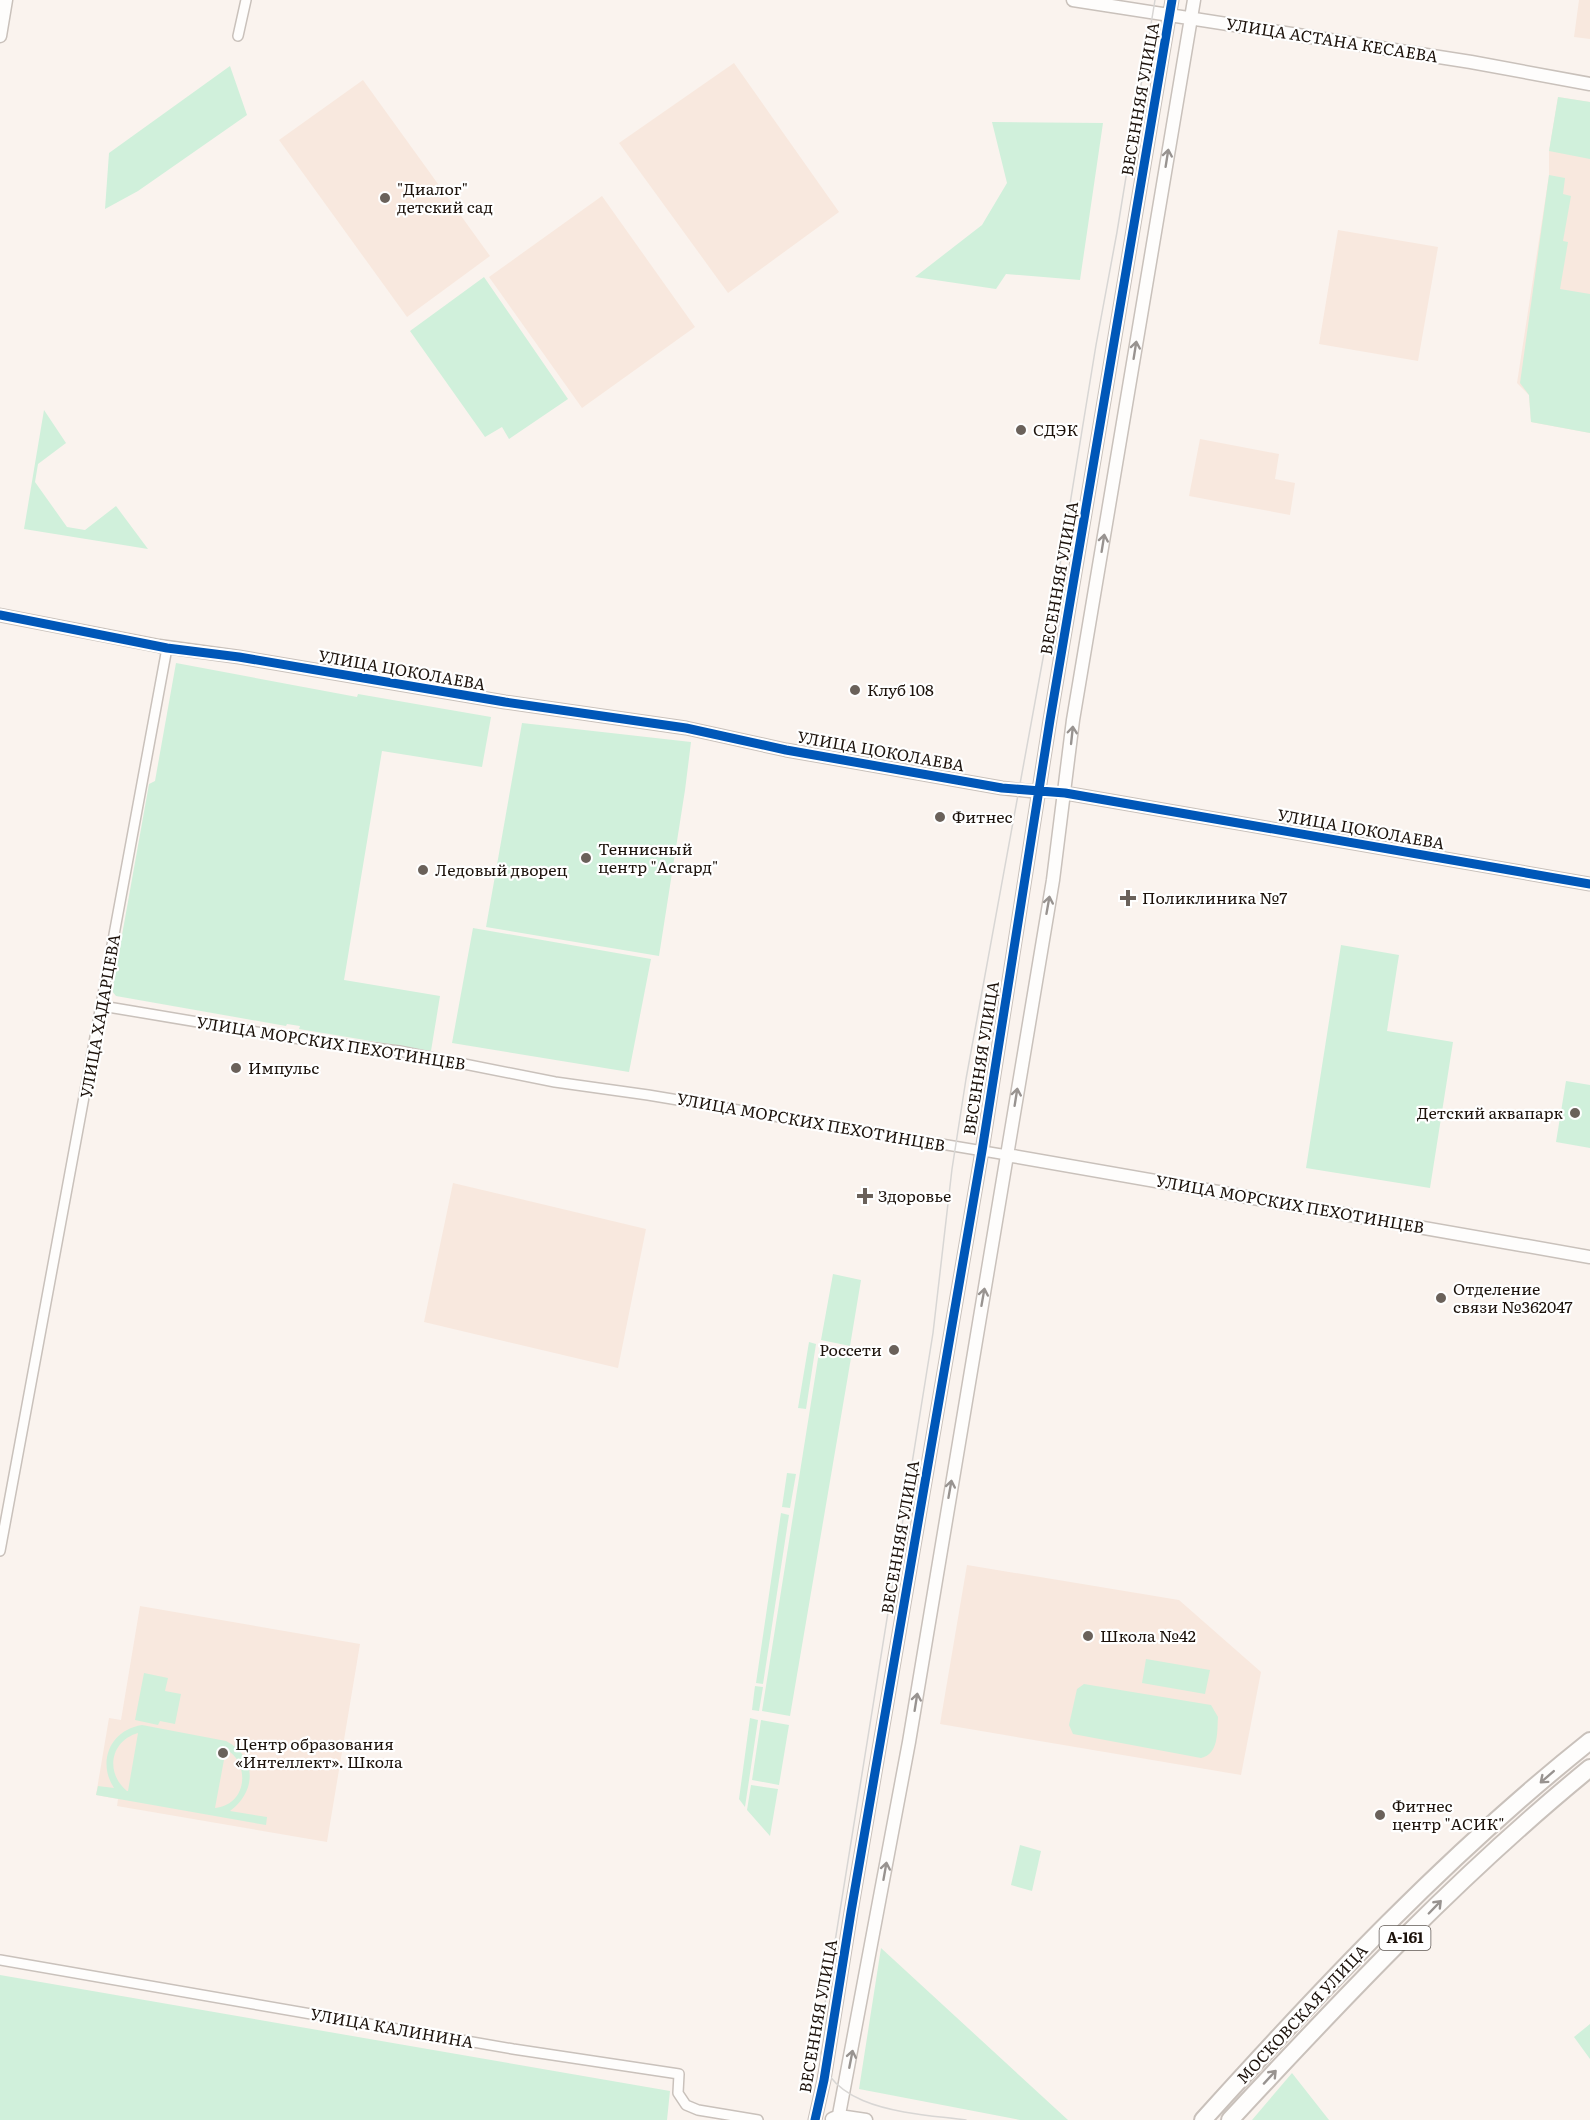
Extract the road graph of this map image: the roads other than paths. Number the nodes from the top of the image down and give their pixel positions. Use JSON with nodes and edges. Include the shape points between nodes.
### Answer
{"nodes":[{"id":1,"x":6,"y":0,"type":"edge"},
{"id":2,"x":246,"y":0,"type":"edge"},
{"id":3,"x":1073,"y":0,"type":"edge"},
{"id":4,"x":1172,"y":0,"type":"edge"},
{"id":5,"x":1194,"y":0,"type":"edge"},
{"id":6,"x":1170,"y":14,"type":"junction"},
{"id":7,"x":1191,"y":18,"type":"junction"},
{"id":8,"x":0,"y":36,"type":"edge"},
{"id":9,"x":238,"y":36,"type":"dead end"},
{"id":10,"x":1590,"y":84,"type":"edge"},
{"id":11,"x":0,"y":615,"type":"edge"},
{"id":12,"x":167,"y":648,"type":"junction"},
{"id":13,"x":1039,"y":792,"type":"junction"},
{"id":14,"x":1065,"y":793,"type":"junction"},
{"id":15,"x":1590,"y":884,"type":"edge"},
{"id":16,"x":102,"y":1006,"type":"junction"},
{"id":17,"x":982,"y":1151,"type":"junction"},
{"id":18,"x":1007,"y":1155,"type":"junction"},
{"id":19,"x":1590,"y":1257,"type":"edge"},
{"id":20,"x":0,"y":1551,"type":"edge"},
{"id":21,"x":1590,"y":1741,"type":"edge"},
{"id":22,"x":1590,"y":1768,"type":"edge"},
{"id":23,"x":0,"y":1960,"type":"edge"},
{"id":24,"x":836,"y":2119,"type":"edge"},
{"id":25,"x":758,"y":2120,"type":"edge"},
{"id":26,"x":815,"y":2120,"type":"edge"},
{"id":27,"x":866,"y":2120,"type":"edge"},
{"id":28,"x":1203,"y":2120,"type":"edge"},
{"id":29,"x":1230,"y":2120,"type":"edge"}],
"edges":[{"from":1,"to":8,"type":"street"},
{"from":2,"to":9,"type":"street"},
{"from":3,"to":6,"type":"street","name":"УЛИЦА АСТАНА КЕСАЕВА"},
{"from":4,"to":6,"type":"street","name":"ВЕСЕННЯЯ УЛИЦА"},
{"from":5,"to":7,"type":"street"},
{"from":6,"to":7,"type":"street","name":"УЛИЦА АСТАНА КЕСАЕВА"},
{"from":6,"to":13,"type":"street","name":"ВЕСЕННЯЯ УЛИЦА"},
{"from":7,"to":10,"type":"street","name":"УЛИЦА АСТАНА КЕСАЕВА"},
{"from":14,"to":7,"type":"street","one_way":true,"via":[[1073,720]]},
{"from":11,"to":12,"type":"street"},
{"from":12,"to":13,"type":"street","name":"УЛИЦА ЦОКОЛАЕВА","via":[[686,728],[786,750]]},
{"from":12,"to":16,"type":"street","name":"УЛИЦА ХАДАРЦЕВА"},
{"from":13,"to":14,"type":"street","name":"УЛИЦА ЦОКОЛАЕВА"},
{"from":13,"to":17,"type":"street","name":"ВЕСЕННЯЯ УЛИЦА"},
{"from":14,"to":15,"type":"street","name":"УЛИЦА ЦОКОЛАЕВА"},
{"from":18,"to":14,"type":"street","one_way":true},
{"from":16,"to":17,"type":"street","name":"УЛИЦА МОРСКИХ ПЕХОТИНЦЕВ","via":[[293,1038],[399,1051],[555,1082]]},
{"from":16,"to":20,"type":"street","name":"УЛИЦА ХАДАРЦЕВА"},
{"from":17,"to":18,"type":"street","name":"УЛИЦА МОРСКИХ ПЕХОТИНЦЕВ"},
{"from":17,"to":26,"type":"street","name":"ВЕСЕННЯЯ УЛИЦА","via":[[825,2080]]},
{"from":18,"to":19,"type":"street","name":"УЛИЦА МОРСКИХ ПЕХОТИНЦЕВ"},
{"from":24,"to":18,"type":"street","one_way":true,"via":[[909,1743]]},
{"from":21,"to":28,"type":"highway","name":"МОСКОВСКАЯ УЛИЦА","number":"А-161","one_way":true,"via":[[1402,1907]]},
{"from":29,"to":22,"type":"highway","name":"МОСКОВСКАЯ УЛИЦА","number":"А-161","one_way":true,"via":[[1452,1890]]},
{"from":23,"to":25,"type":"street","name":"УЛИЦА КАЛИНИНА","via":[[679,2074],[678,2093],[686,2105]]},
{"from":24,"to":27,"type":"street"}]}
